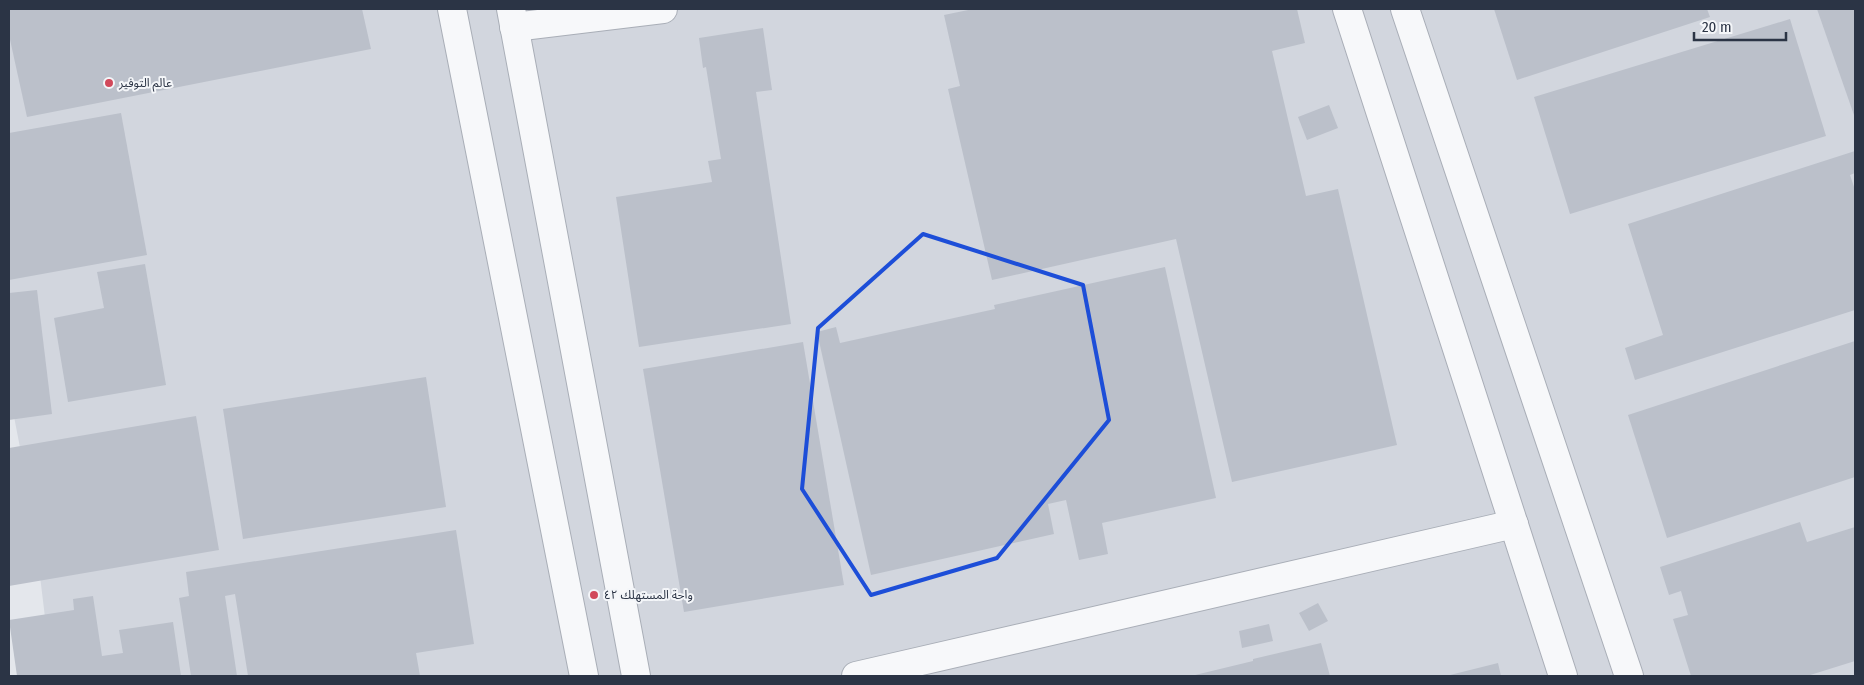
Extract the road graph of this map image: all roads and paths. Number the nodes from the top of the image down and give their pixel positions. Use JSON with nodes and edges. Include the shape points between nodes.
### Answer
{"nodes":[{"id":1,"x":452,"y":9,"type":"edge"},
{"id":2,"x":663,"y":9,"type":"edge"},
{"id":3,"x":1347,"y":9,"type":"edge"},
{"id":4,"x":1405,"y":9,"type":"edge"},
{"id":5,"x":513,"y":18,"type":"edge"},
{"id":6,"x":1514,"y":524,"type":"junction"},
{"id":7,"x":584,"y":676,"type":"edge"},
{"id":8,"x":636,"y":676,"type":"edge"},
{"id":9,"x":856,"y":676,"type":"edge"},
{"id":10,"x":1563,"y":676,"type":"edge"},
{"id":11,"x":1629,"y":676,"type":"edge"}],
"edges":[{"from":1,"to":7,"type":"street"},
{"from":2,"to":5,"type":"street"},
{"from":3,"to":6,"type":"street"},
{"from":4,"to":11,"type":"street"},
{"from":5,"to":8,"type":"street"},
{"from":6,"to":9,"type":"street"},
{"from":6,"to":10,"type":"street"}]}
